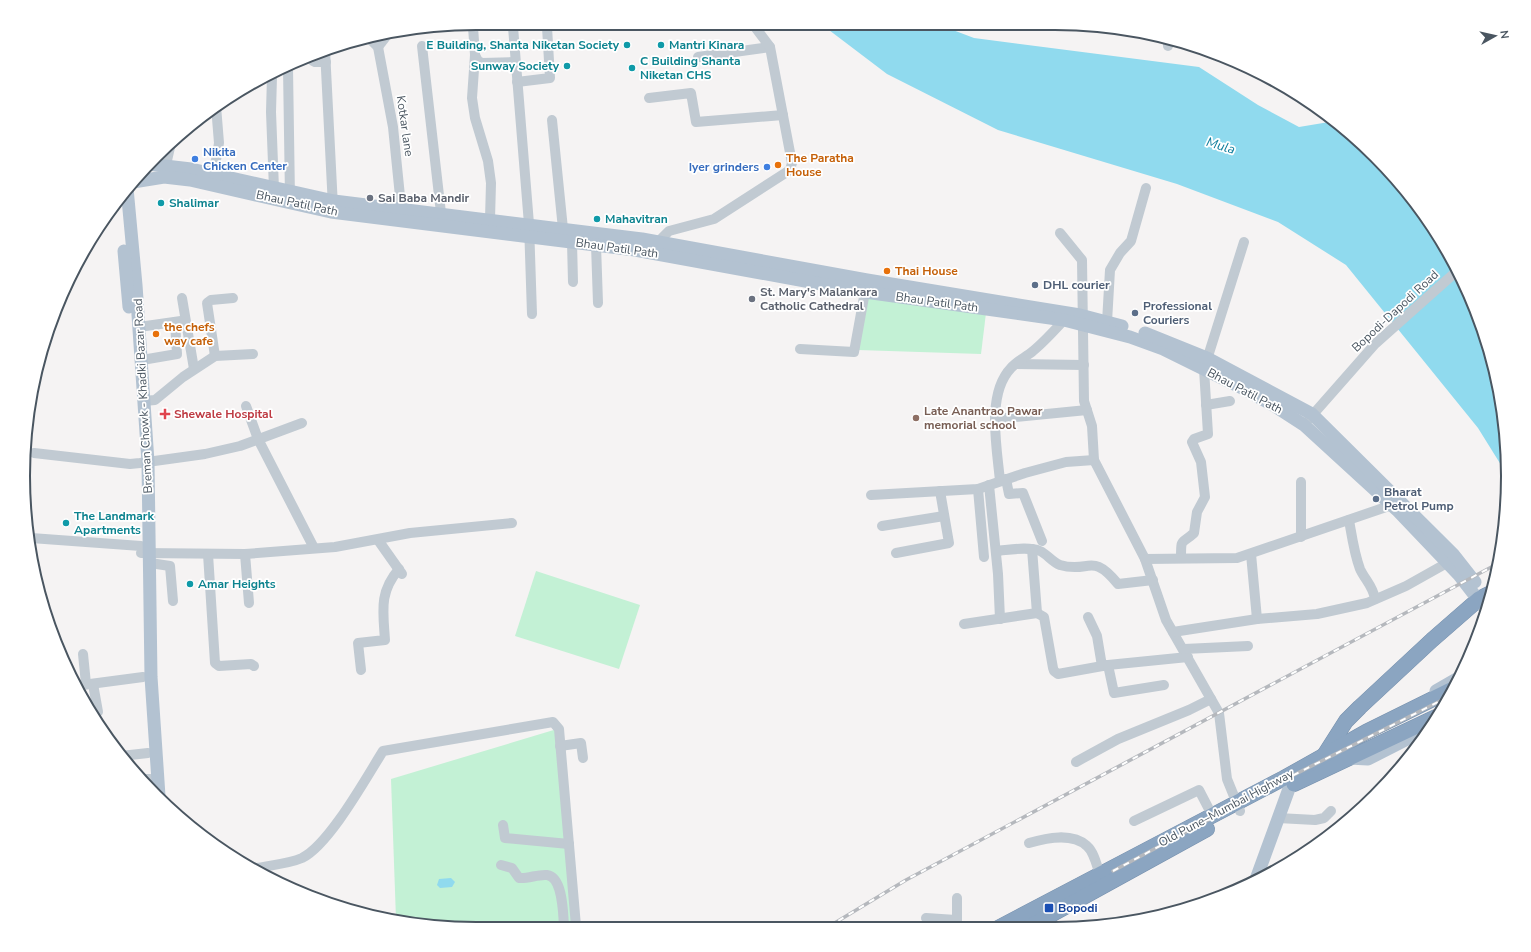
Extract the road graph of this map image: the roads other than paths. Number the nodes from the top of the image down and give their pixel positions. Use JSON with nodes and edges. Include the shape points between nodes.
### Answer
{"nodes":[{"id":1,"x":473,"y":30,"type":"edge"},
{"id":2,"x":513,"y":30,"type":"edge"},
{"id":3,"x":547,"y":30,"type":"edge"},
{"id":4,"x":757,"y":30,"type":"edge"},
{"id":5,"x":383,"y":40,"type":"edge"},
{"id":6,"x":373,"y":42,"type":"edge"},
{"id":7,"x":422,"y":46,"type":"dead end"},
{"id":8,"x":378,"y":47,"type":"junction"},
{"id":9,"x":770,"y":47,"type":"junction"},
{"id":10,"x":475,"y":56,"type":"junction"},
{"id":11,"x":326,"y":57,"type":"edge"},
{"id":12,"x":698,"y":57,"type":"dead end"},
{"id":13,"x":313,"y":61,"type":"edge"},
{"id":14,"x":326,"y":62,"type":"junction"},
{"id":15,"x":515,"y":62,"type":"junction"},
{"id":16,"x":288,"y":72,"type":"edge"},
{"id":17,"x":272,"y":80,"type":"edge"},
{"id":18,"x":517,"y":82,"type":"junction"},
{"id":19,"x":649,"y":98,"type":"dead end"},
{"id":20,"x":217,"y":113,"type":"edge"},
{"id":21,"x":783,"y":115,"type":"junction"},
{"id":22,"x":552,"y":120,"type":"dead end"},
{"id":23,"x":169,"y":154,"type":"edge"},
{"id":24,"x":158,"y":165,"type":"edge"},
{"id":25,"x":166,"y":165,"type":"junction"},
{"id":26,"x":210,"y":179,"type":"junction"},
{"id":27,"x":142,"y":180,"type":"edge"},
{"id":28,"x":274,"y":188,"type":"junction"},
{"id":29,"x":1146,"y":188,"type":"dead end"},
{"id":30,"x":258,"y":190,"type":"junction"},
{"id":31,"x":128,"y":197,"type":"edge"},
{"id":32,"x":290,"y":197,"type":"junction"},
{"id":33,"x":120,"y":207,"type":"edge"},
{"id":34,"x":333,"y":207,"type":"junction"},
{"id":35,"x":441,"y":213,"type":"junction"},
{"id":36,"x":402,"y":215,"type":"junction"},
{"id":37,"x":490,"y":219,"type":"junction"},
{"id":38,"x":563,"y":229,"type":"junction"},
{"id":39,"x":529,"y":230,"type":"junction"},
{"id":40,"x":1060,"y":233,"type":"dead end"},
{"id":41,"x":572,"y":242,"type":"junction"},
{"id":42,"x":1244,"y":242,"type":"dead end"},
{"id":43,"x":596,"y":245,"type":"junction"},
{"id":44,"x":658,"y":248,"type":"junction"},
{"id":45,"x":1453,"y":275,"type":"edge"},
{"id":46,"x":572,"y":282,"type":"dead end"},
{"id":47,"x":866,"y":286,"type":"junction"},
{"id":48,"x":182,"y":298,"type":"dead end"},
{"id":49,"x":233,"y":298,"type":"dead end"},
{"id":50,"x":598,"y":303,"type":"dead end"},
{"id":51,"x":532,"y":314,"type":"dead end"},
{"id":52,"x":1064,"y":320,"type":"junction"},
{"id":53,"x":1083,"y":320,"type":"junction"},
{"id":54,"x":180,"y":321,"type":"junction"},
{"id":55,"x":1107,"y":322,"type":"junction"},
{"id":56,"x":139,"y":327,"type":"junction"},
{"id":57,"x":800,"y":349,"type":"dead end"},
{"id":58,"x":253,"y":354,"type":"dead end"},
{"id":59,"x":215,"y":356,"type":"junction"},
{"id":60,"x":142,"y":360,"type":"junction"},
{"id":61,"x":1205,"y":363,"type":"junction"},
{"id":62,"x":1016,"y":364,"type":"junction"},
{"id":63,"x":1084,"y":365,"type":"junction"},
{"id":64,"x":194,"y":369,"type":"junction"},
{"id":65,"x":144,"y":401,"type":"junction"},
{"id":66,"x":1230,"y":401,"type":"dead end"},
{"id":67,"x":1206,"y":405,"type":"junction"},
{"id":68,"x":246,"y":406,"type":"dead end"},
{"id":69,"x":1087,"y":410,"type":"junction"},
{"id":70,"x":1312,"y":414,"type":"junction"},
{"id":71,"x":996,"y":420,"type":"junction"},
{"id":72,"x":302,"y":423,"type":"dead end"},
{"id":73,"x":1304,"y":425,"type":"junction"},
{"id":74,"x":258,"y":440,"type":"junction"},
{"id":75,"x":34,"y":453,"type":"dead end"},
{"id":76,"x":1094,"y":460,"type":"junction"},
{"id":77,"x":144,"y":463,"type":"junction"},
{"id":78,"x":1003,"y":480,"type":"junction"},
{"id":79,"x":1301,"y":482,"type":"dead end"},
{"id":80,"x":989,"y":485,"type":"junction"},
{"id":81,"x":978,"y":489,"type":"junction"},
{"id":82,"x":940,"y":491,"type":"junction"},
{"id":83,"x":871,"y":496,"type":"dead end"},
{"id":84,"x":1392,"y":505,"type":"junction"},
{"id":85,"x":944,"y":516,"type":"junction"},
{"id":86,"x":1349,"y":520,"type":"junction"},
{"id":87,"x":512,"y":523,"type":"dead end"},
{"id":88,"x":882,"y":526,"type":"dead end"},
{"id":89,"x":1301,"y":537,"type":"junction"},
{"id":90,"x":35,"y":539,"type":"edge"},
{"id":91,"x":378,"y":540,"type":"junction"},
{"id":92,"x":1042,"y":541,"type":"dead end"},
{"id":93,"x":314,"y":548,"type":"junction"},
{"id":94,"x":1032,"y":549,"type":"junction"},
{"id":95,"x":996,"y":551,"type":"junction"},
{"id":96,"x":896,"y":553,"type":"dead end"},
{"id":97,"x":145,"y":554,"type":"junction"},
{"id":98,"x":208,"y":554,"type":"junction"},
{"id":99,"x":245,"y":554,"type":"junction"},
{"id":100,"x":1251,"y":554,"type":"junction"},
{"id":101,"x":984,"y":557,"type":"dead end"},
{"id":102,"x":1181,"y":558,"type":"junction"},
{"id":103,"x":1145,"y":559,"type":"junction"},
{"id":104,"x":1447,"y":563,"type":"junction"},
{"id":105,"x":1153,"y":580,"type":"junction"},
{"id":106,"x":1375,"y":599,"type":"junction"},
{"id":107,"x":1483,"y":600,"type":"edge"},
{"id":108,"x":1483,"y":600,"type":"edge"},
{"id":109,"x":173,"y":601,"type":"dead end"},
{"id":110,"x":1482,"y":602,"type":"edge"},
{"id":111,"x":249,"y":603,"type":"dead end"},
{"id":112,"x":1037,"y":613,"type":"junction"},
{"id":113,"x":1088,"y":617,"type":"dead end"},
{"id":114,"x":1000,"y":619,"type":"junction"},
{"id":115,"x":1257,"y":619,"type":"junction"},
{"id":116,"x":964,"y":624,"type":"dead end"},
{"id":117,"x":1173,"y":632,"type":"junction"},
{"id":118,"x":1248,"y":646,"type":"dead end"},
{"id":119,"x":1186,"y":653,"type":"junction"},
{"id":120,"x":83,"y":654,"type":"dead end"},
{"id":121,"x":1105,"y":665,"type":"junction"},
{"id":122,"x":254,"y":666,"type":"dead end"},
{"id":123,"x":361,"y":670,"type":"dead end"},
{"id":124,"x":143,"y":677,"type":"junction"},
{"id":125,"x":1450,"y":683,"type":"edge"},
{"id":126,"x":90,"y":684,"type":"junction"},
{"id":127,"x":82,"y":685,"type":"edge"},
{"id":128,"x":1164,"y":685,"type":"dead end"},
{"id":129,"x":1444,"y":693,"type":"edge"},
{"id":130,"x":1211,"y":699,"type":"junction"},
{"id":131,"x":1360,"y":706,"type":"junction"},
{"id":132,"x":1416,"y":707,"type":"junction"},
{"id":133,"x":98,"y":712,"type":"dead end"},
{"id":134,"x":1428,"y":721,"type":"edge"},
{"id":135,"x":1366,"y":732,"type":"junction"},
{"id":136,"x":1420,"y":733,"type":"edge"},
{"id":137,"x":560,"y":746,"type":"junction"},
{"id":138,"x":148,"y":753,"type":"junction"},
{"id":139,"x":128,"y":755,"type":"edge"},
{"id":140,"x":583,"y":758,"type":"dead end"},
{"id":141,"x":1349,"y":758,"type":"junction"},
{"id":142,"x":1076,"y":762,"type":"dead end"},
{"id":143,"x":1323,"y":763,"type":"junction"},
{"id":144,"x":149,"y":776,"type":"edge"},
{"id":145,"x":1289,"y":781,"type":"junction"},
{"id":146,"x":1238,"y":807,"type":"junction"},
{"id":147,"x":1331,"y":811,"type":"dead end"},
{"id":148,"x":1212,"y":815,"type":"junction"},
{"id":149,"x":1278,"y":818,"type":"junction"},
{"id":150,"x":1134,"y":821,"type":"dead end"},
{"id":151,"x":502,"y":826,"type":"dead end"},
{"id":152,"x":1029,"y":843,"type":"dead end"},
{"id":153,"x":569,"y":844,"type":"junction"},
{"id":154,"x":501,"y":865,"type":"dead end"},
{"id":155,"x":262,"y":867,"type":"edge"},
{"id":156,"x":1258,"y":873,"type":"edge"},
{"id":157,"x":1100,"y":875,"type":"junction"},
{"id":158,"x":957,"y":898,"type":"dead end"},
{"id":159,"x":926,"y":918,"type":"dead end"},
{"id":160,"x":564,"y":922,"type":"edge"},
{"id":161,"x":576,"y":922,"type":"edge"},
{"id":162,"x":946,"y":922,"type":"edge"},
{"id":163,"x":956,"y":922,"type":"edge"},
{"id":164,"x":1010,"y":922,"type":"edge"},
{"id":165,"x":1037,"y":922,"type":"edge"}],
"edges":[{"from":1,"to":10,"type":"street"},
{"from":2,"to":15,"type":"street"},
{"from":3,"to":18,"type":"street","via":[[550,78]]},
{"from":4,"to":9,"type":"street"},
{"from":5,"to":8,"type":"street"},
{"from":6,"to":8,"type":"street"},
{"from":7,"to":35,"type":"street"},
{"from":8,"to":36,"type":"street","name":"Kotkar lane","via":[[393,127]]},
{"from":9,"to":12,"type":"street"},
{"from":9,"to":21,"type":"street"},
{"from":10,"to":15,"type":"street","via":[[482,64]]},
{"from":10,"to":37,"type":"street","via":[[472,98],[475,118],[488,161],[491,183]]},
{"from":11,"to":14,"type":"street"},
{"from":13,"to":14,"type":"street"},
{"from":14,"to":34,"type":"street"},
{"from":15,"to":18,"type":"street"},
{"from":16,"to":32,"type":"street"},
{"from":17,"to":28,"type":"street"},
{"from":18,"to":39,"type":"street"},
{"from":19,"to":21,"type":"street","via":[[691,93],[696,122]]},
{"from":20,"to":26,"type":"street","via":[[219,143]]},
{"from":21,"to":44,"type":"street","via":[[792,163],[790,170],[714,219],[669,231]]},
{"from":22,"to":38,"type":"street"},
{"from":23,"to":25,"type":"street"},
{"from":24,"to":25,"type":"main road","name":"Bhau Patil Path"},
{"from":25,"to":26,"type":"main road","name":"Bhau Patil Path"},
{"from":26,"to":27,"type":"main road","name":"Bhau Patil Path","via":[[164,177]]},
{"from":26,"to":30,"type":"main road","name":"Bhau Patil Path"},
{"from":28,"to":30,"type":"main road","name":"Bhau Patil Path"},
{"from":28,"to":32,"type":"main road","name":"Bhau Patil Path"},
{"from":29,"to":55,"type":"street","via":[[1131,241],[1110,270]]},
{"from":30,"to":32,"type":"main road","name":"Bhau Patil Path"},
{"from":31,"to":56,"type":"main road","name":"Breman Chowk - Khadki Bazar Road"},
{"from":32,"to":34,"type":"main road","name":"Bhau Patil Path"},
{"from":33,"to":77,"type":"main road","name":"Breman Chowk - Khadki Bazar Road"},
{"from":34,"to":36,"type":"main road","name":"Bhau Patil Path"},
{"from":35,"to":36,"type":"main road","name":"Bhau Patil Path"},
{"from":35,"to":37,"type":"main road","name":"Bhau Patil Path"},
{"from":36,"to":39,"type":"main road","name":"Bhau Patil Path"},
{"from":37,"to":39,"type":"main road","name":"Bhau Patil Path"},
{"from":38,"to":39,"type":"main road","name":"Bhau Patil Path"},
{"from":38,"to":44,"type":"main road","name":"Bhau Patil Path"},
{"from":39,"to":41,"type":"main road","name":"Bhau Patil Path"},
{"from":39,"to":51,"type":"street"},
{"from":40,"to":53,"type":"street","via":[[1082,260]]},
{"from":41,"to":43,"type":"main road","name":"Bhau Patil Path"},
{"from":41,"to":46,"type":"street"},
{"from":42,"to":61,"type":"street"},
{"from":43,"to":44,"type":"main road","name":"Bhau Patil Path"},
{"from":43,"to":50,"type":"street"},
{"from":44,"to":47,"type":"main road","name":"Bhau Patil Path"},
{"from":45,"to":70,"type":"street","name":"Bopodi-Dapodi Road","via":[[1375,344]]},
{"from":47,"to":52,"type":"main road","name":"Bhau Patil Path"},
{"from":47,"to":53,"type":"main road","name":"Bhau Patil Path"},
{"from":47,"to":57,"type":"street","via":[[854,352]]},
{"from":48,"to":54,"type":"street"},
{"from":49,"to":59,"type":"street","via":[[211,300],[208,303]]},
{"from":52,"to":53,"type":"main road","name":"Bhau Patil Path"},
{"from":52,"to":62,"type":"street"},
{"from":53,"to":55,"type":"main road","name":"Bhau Patil Path"},
{"from":53,"to":61,"type":"main road","name":"Bhau Patil Path"},
{"from":53,"to":63,"type":"street"},
{"from":54,"to":56,"type":"street"},
{"from":54,"to":60,"type":"street","via":[[177,354]]},
{"from":54,"to":64,"type":"street"},
{"from":55,"to":61,"type":"main road","name":"Bhau Patil Path","via":[[1138,330]]},
{"from":56,"to":60,"type":"main road","name":"Breman Chowk - Khadki Bazar Road"},
{"from":58,"to":59,"type":"street"},
{"from":59,"to":64,"type":"street"},
{"from":60,"to":65,"type":"main road","name":"Breman Chowk - Khadki Bazar Road"},
{"from":61,"to":67,"type":"street"},
{"from":61,"to":70,"type":"main road","name":"Bhau Patil Path"},
{"from":61,"to":73,"type":"main road","name":"Bhau Patil Path"},
{"from":62,"to":63,"type":"street"},
{"from":62,"to":71,"type":"street","via":[[1001,381],[997,395]]},
{"from":63,"to":69,"type":"street","via":[[1084,400]]},
{"from":64,"to":65,"type":"street","via":[[155,400]]},
{"from":65,"to":77,"type":"main road","name":"Breman Chowk - Khadki Bazar Road"},
{"from":66,"to":67,"type":"street"},
{"from":67,"to":102,"type":"street","via":[[1208,434],[1192,442],[1201,462],[1205,496],[1197,512],[1194,533],[1181,544]]},
{"from":68,"to":74,"type":"street"},
{"from":69,"to":71,"type":"street"},
{"from":69,"to":76,"type":"street","via":[[1092,426]]},
{"from":70,"to":73,"type":"street","name":"Bopodi-Dapodi Road"},
{"from":70,"to":107,"type":"main road","name":"Bhau Patil Path","via":[[1453,554]]},
{"from":71,"to":78,"type":"street"},
{"from":72,"to":74,"type":"street"},
{"from":73,"to":84,"type":"main road","name":"Bhau Patil Path"},
{"from":74,"to":77,"type":"street","via":[[206,454]]},
{"from":74,"to":93,"type":"street"},
{"from":75,"to":77,"type":"street","via":[[130,464]]},
{"from":76,"to":78,"type":"street","via":[[1066,462]]},
{"from":76,"to":103,"type":"street"},
{"from":77,"to":97,"type":"main road","name":"Breman Chowk - Khadki Bazar Road"},
{"from":78,"to":80,"type":"street"},
{"from":78,"to":92,"type":"street","via":[[1009,494],[1023,493]]},
{"from":79,"to":89,"type":"street"},
{"from":80,"to":81,"type":"street"},
{"from":80,"to":95,"type":"street"},
{"from":81,"to":82,"type":"street"},
{"from":81,"to":101,"type":"street"},
{"from":82,"to":83,"type":"street"},
{"from":82,"to":85,"type":"street"},
{"from":84,"to":86,"type":"street"},
{"from":84,"to":104,"type":"main road","name":"Bhau Patil Path"},
{"from":85,"to":88,"type":"street"},
{"from":85,"to":96,"type":"street","via":[[949,543]]},
{"from":86,"to":89,"type":"street"},
{"from":86,"to":106,"type":"street","via":[[1356,556],[1361,571],[1374,591]]},
{"from":87,"to":91,"type":"street","via":[[410,533]]},
{"from":89,"to":100,"type":"street"},
{"from":90,"to":97,"type":"street"},
{"from":91,"to":93,"type":"street"},
{"from":91,"to":123,"type":"street","via":[[401,572],[391,578],[384,593],[385,640],[358,643]]},
{"from":93,"to":99,"type":"street"},
{"from":94,"to":95,"type":"street"},
{"from":94,"to":105,"type":"street","via":[[1039,550],[1059,564],[1095,564],[1108,572],[1118,584]]},
{"from":94,"to":112,"type":"street"},
{"from":95,"to":114,"type":"street"},
{"from":97,"to":98,"type":"street"},
{"from":97,"to":109,"type":"street","via":[[170,566]]},
{"from":97,"to":124,"type":"main road","name":"Breman Chowk - Khadki Bazar Road"},
{"from":97,"to":144,"type":"main road","name":"Breman Chowk - Khadki Bazar Road","via":[[152,677]]},
{"from":98,"to":99,"type":"street"},
{"from":98,"to":122,"type":"street","via":[[215,663],[219,666]]},
{"from":99,"to":111,"type":"street"},
{"from":100,"to":102,"type":"street","via":[[1237,558]]},
{"from":100,"to":115,"type":"street"},
{"from":102,"to":103,"type":"street"},
{"from":103,"to":105,"type":"street"},
{"from":104,"to":106,"type":"street","via":[[1406,586]]},
{"from":104,"to":108,"type":"main road","name":"Bhau Patil Path"},
{"from":105,"to":117,"type":"street","via":[[1166,620]]},
{"from":106,"to":115,"type":"street","via":[[1317,614]]},
{"from":110,"to":131,"type":"highway","via":[[1432,640]]},
{"from":112,"to":114,"type":"street"},
{"from":112,"to":121,"type":"street","via":[[1044,617],[1056,673]]},
{"from":113,"to":121,"type":"street","via":[[1097,636]]},
{"from":114,"to":116,"type":"street"},
{"from":115,"to":117,"type":"street"},
{"from":117,"to":119,"type":"street"},
{"from":118,"to":119,"type":"street"},
{"from":119,"to":121,"type":"street"},
{"from":119,"to":130,"type":"street"},
{"from":120,"to":126,"type":"street"},
{"from":121,"to":128,"type":"street","via":[[1114,693]]},
{"from":124,"to":126,"type":"street"},
{"from":124,"to":138,"type":"main road","name":"Breman Chowk - Khadki Bazar Road"},
{"from":125,"to":132,"type":"main road"},
{"from":126,"to":127,"type":"street"},
{"from":126,"to":133,"type":"street"},
{"from":129,"to":132,"type":"highway","name":"Old Pune–Mumbai Highway"},
{"from":130,"to":142,"type":"street","via":[[1118,739]]},
{"from":130,"to":146,"type":"street","via":[[1220,719],[1226,779]]},
{"from":131,"to":135,"type":"highway","via":[[1359,724]]},
{"from":131,"to":143,"type":"highway","via":[[1346,721]]},
{"from":132,"to":135,"type":"highway","name":"Old Pune–Mumbai Highway"},
{"from":134,"to":141,"type":"highway","name":"Old Pune–Mumbai Highway"},
{"from":135,"to":143,"type":"highway","name":"Old Pune–Mumbai Highway"},
{"from":136,"to":141,"type":"main road","via":[[1368,759]]},
{"from":137,"to":140,"type":"street","via":[[581,743]]},
{"from":137,"to":153,"type":"street"},
{"from":137,"to":155,"type":"street","via":[[558,726],[550,721],[382,751],[357,792],[318,845],[297,860]]},
{"from":138,"to":139,"type":"street"},
{"from":138,"to":144,"type":"main road","name":"Breman Chowk - Khadki Bazar Road"},
{"from":141,"to":143,"type":"highway","name":"Old Pune–Mumbai Highway"},
{"from":143,"to":145,"type":"highway","name":"Old Pune–Mumbai Highway"},
{"from":145,"to":146,"type":"highway","name":"Old Pune–Mumbai Highway"},
{"from":145,"to":149,"type":"main road"},
{"from":146,"to":148,"type":"highway","name":"Old Pune–Mumbai Highway"},
{"from":146,"to":165,"type":"highway"},
{"from":147,"to":149,"type":"street","via":[[1324,818],[1315,820]]},
{"from":148,"to":150,"type":"street","via":[[1199,790]]},
{"from":148,"to":157,"type":"highway","name":"Old Pune–Mumbai Highway"},
{"from":149,"to":156,"type":"main road"},
{"from":151,"to":153,"type":"street","via":[[505,838]]},
{"from":152,"to":157,"type":"street","via":[[1058,837],[1083,843],[1088,847]]},
{"from":153,"to":161,"type":"street"},
{"from":154,"to":160,"type":"street","via":[[512,868],[519,878],[546,875],[552,877],[562,899]]},
{"from":157,"to":164,"type":"highway","name":"Old Pune–Mumbai Highway"},
{"from":158,"to":163,"type":"street"},
{"from":159,"to":162,"type":"street"}]}
